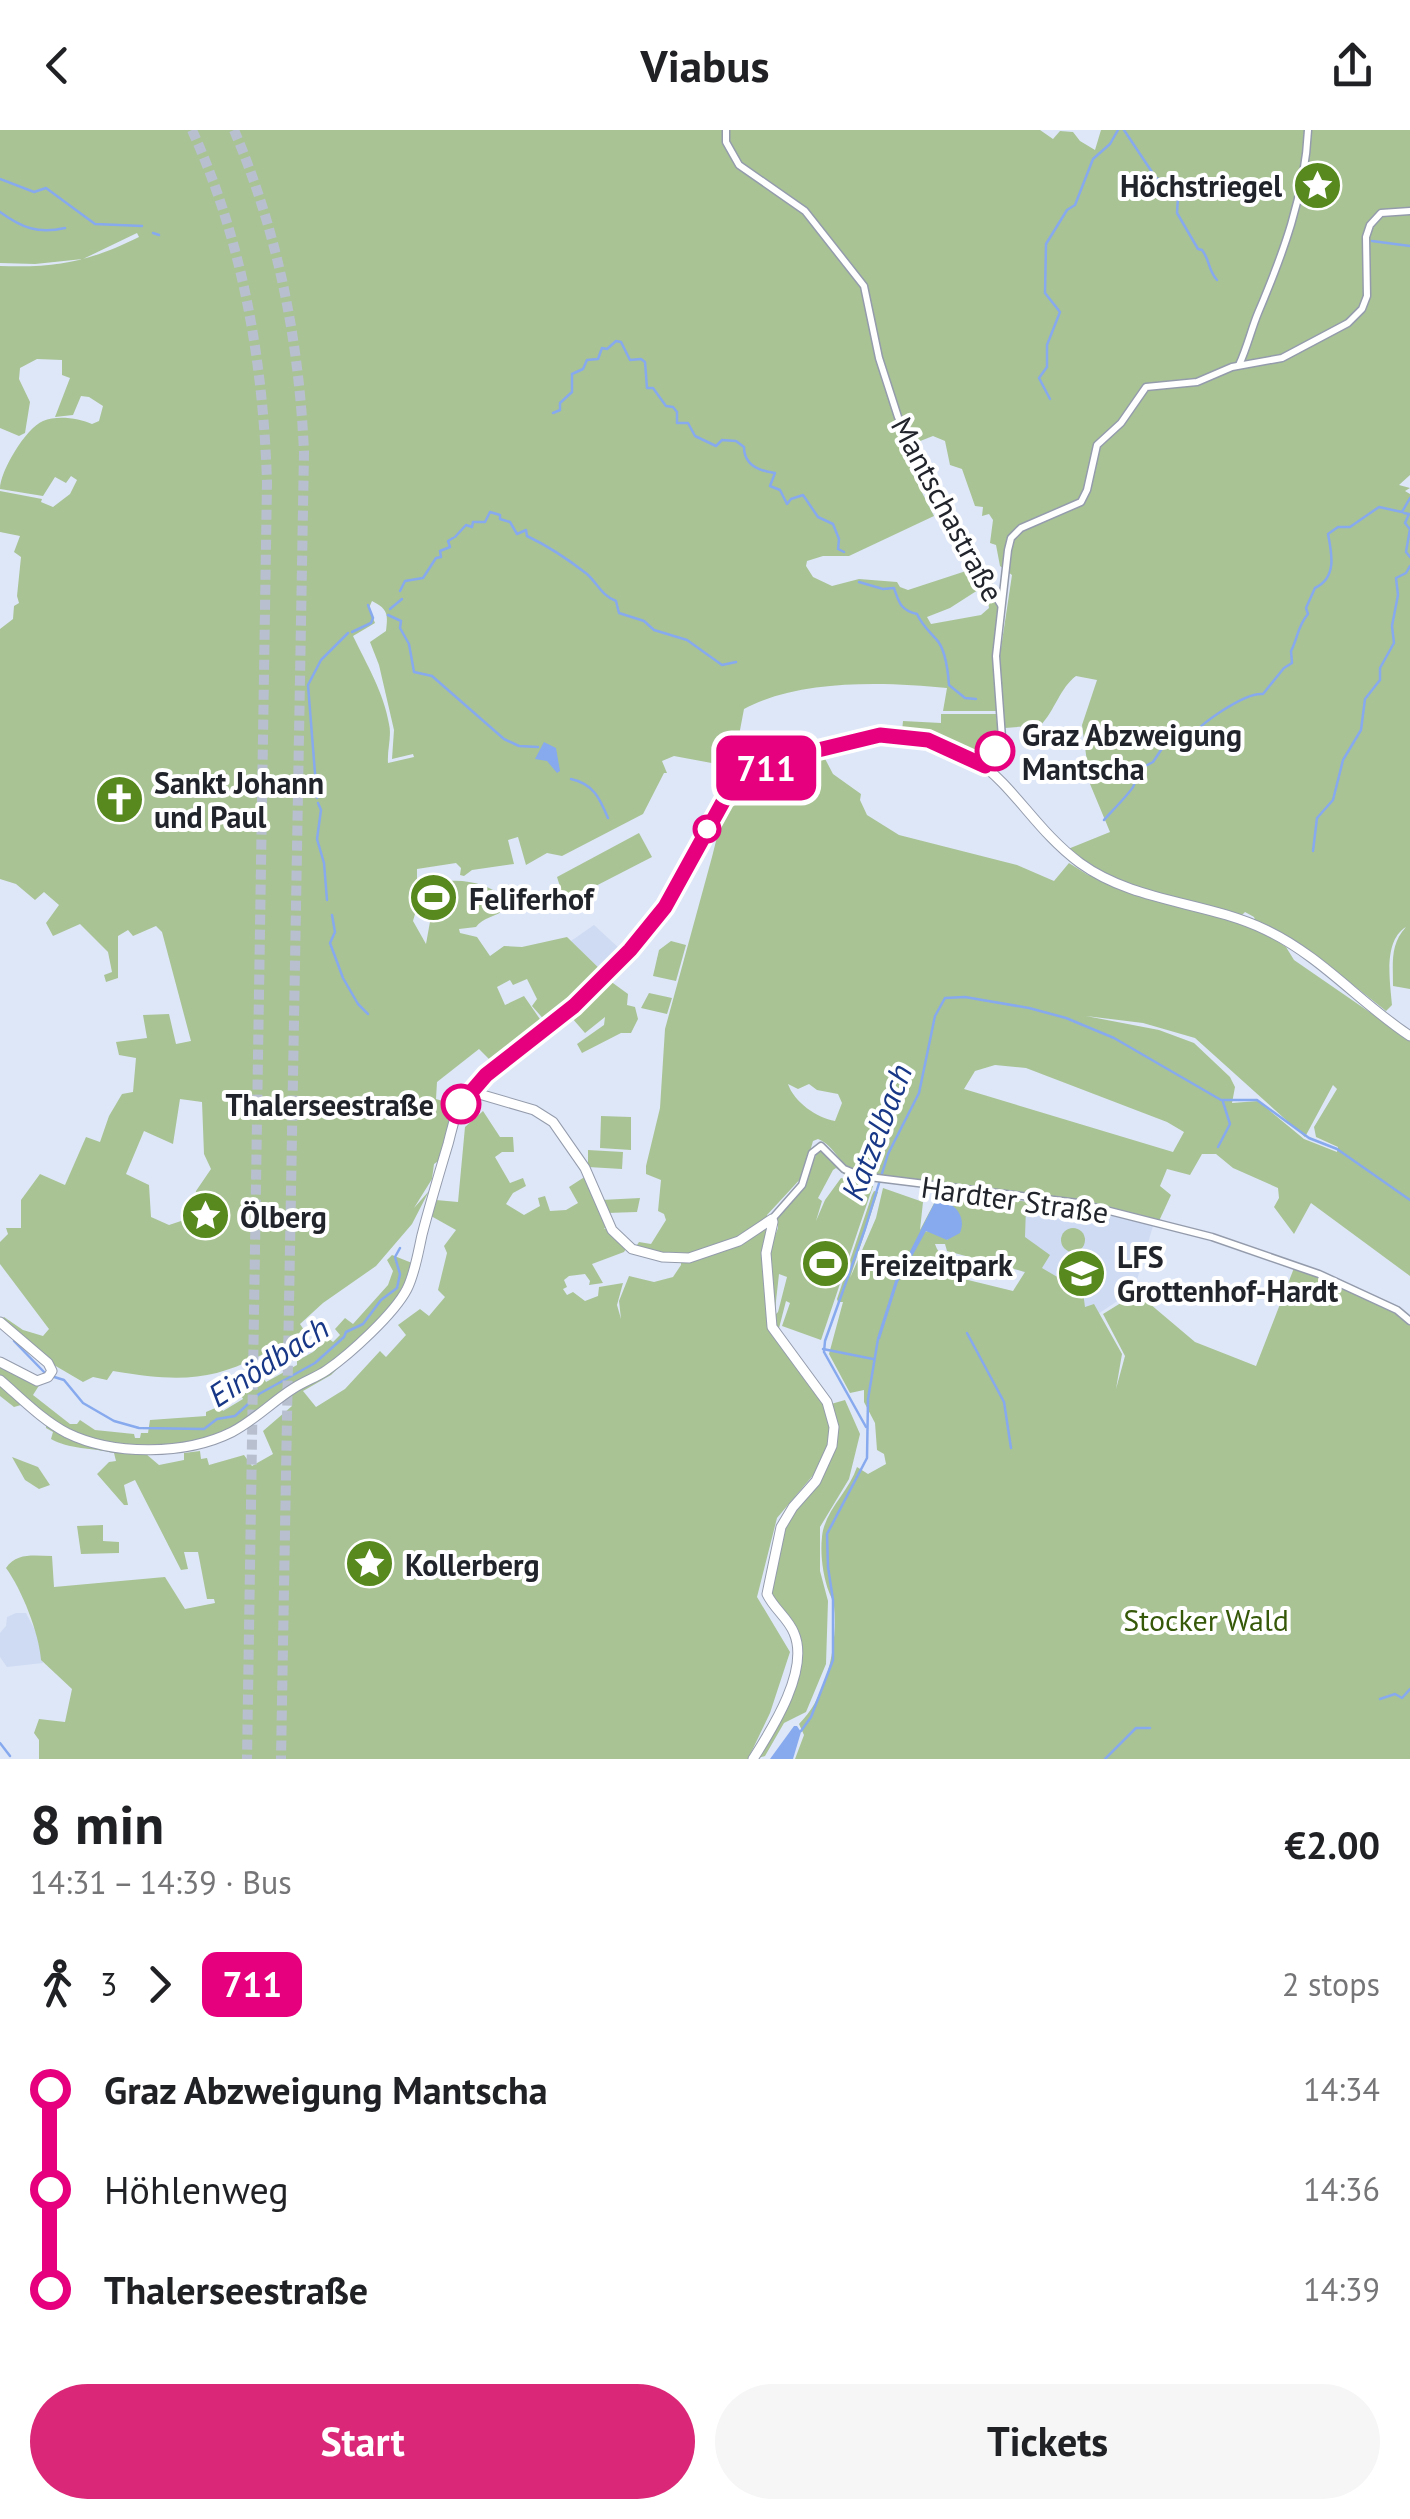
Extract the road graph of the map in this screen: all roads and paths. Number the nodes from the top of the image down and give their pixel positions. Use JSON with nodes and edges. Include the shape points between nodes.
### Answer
{"nodes":[{"id":1,"x":726,"y":130,"type":"edge"},
{"id":2,"x":1308,"y":130,"type":"edge"},
{"id":3,"x":1410,"y":211,"type":"edge"},
{"id":4,"x":1238,"y":366,"type":"junction"},
{"id":5,"x":1002,"y":606,"type":"junction"},
{"id":6,"x":985,"y":766,"type":"junction"},
{"id":7,"x":1410,"y":1036,"type":"edge"},
{"id":8,"x":469,"y":1091,"type":"junction"},
{"id":9,"x":772,"y":1219,"type":"junction"},
{"id":10,"x":1410,"y":1321,"type":"edge"},
{"id":11,"x":0,"y":1322,"type":"edge"},
{"id":12,"x":0,"y":1362,"type":"edge"},
{"id":13,"x":0,"y":1380,"type":"edge"},
{"id":14,"x":753,"y":1759,"type":"edge"}],
"edges":[{"from":1,"to":5,"type":"street","name":"Mantschastraße","via":[[738,165],[805,212],[864,286],[898,417],[943,511]]},
{"from":2,"to":4,"type":"street","via":[[1296,210]]},
{"from":3,"to":4,"type":"street","via":[[1384,212],[1370,224],[1364,246],[1368,294],[1354,319],[1282,358]]},
{"from":4,"to":5,"type":"street","via":[[1197,382],[1143,390],[1098,446],[1081,502],[1013,535]]},
{"from":5,"to":6,"type":"street","name":"Mantschastraße","via":[[996,656],[1002,738]]},
{"from":6,"to":7,"type":"main road","via":[[1091,870],[1119,885],[1269,931]]},
{"from":6,"to":8,"type":"main road","via":[[928,740],[880,735],[814,751],[748,778],[724,800],[665,907],[630,950],[574,1006]]},
{"from":8,"to":9,"type":"main road","via":[[552,1122],[585,1168],[612,1230],[632,1248],[690,1258],[728,1246]]},
{"from":8,"to":13,"type":"main road","via":[[400,1299],[329,1369],[237,1429],[196,1444],[110,1446],[60,1428]]},
{"from":9,"to":10,"type":"street","name":"Hardter Straße","via":[[802,1185],[816,1148],[826,1148],[850,1172],[880,1179],[1078,1203],[1212,1236],[1334,1281]]},
{"from":9,"to":14,"type":"main road","via":[[766,1264],[772,1327],[827,1402],[834,1436],[816,1482],[785,1518],[773,1558],[767,1594],[793,1629],[797,1656],[782,1711]]},
{"from":11,"to":12,"type":"main road","via":[[48,1363],[50,1374],[29,1379]]}]}
